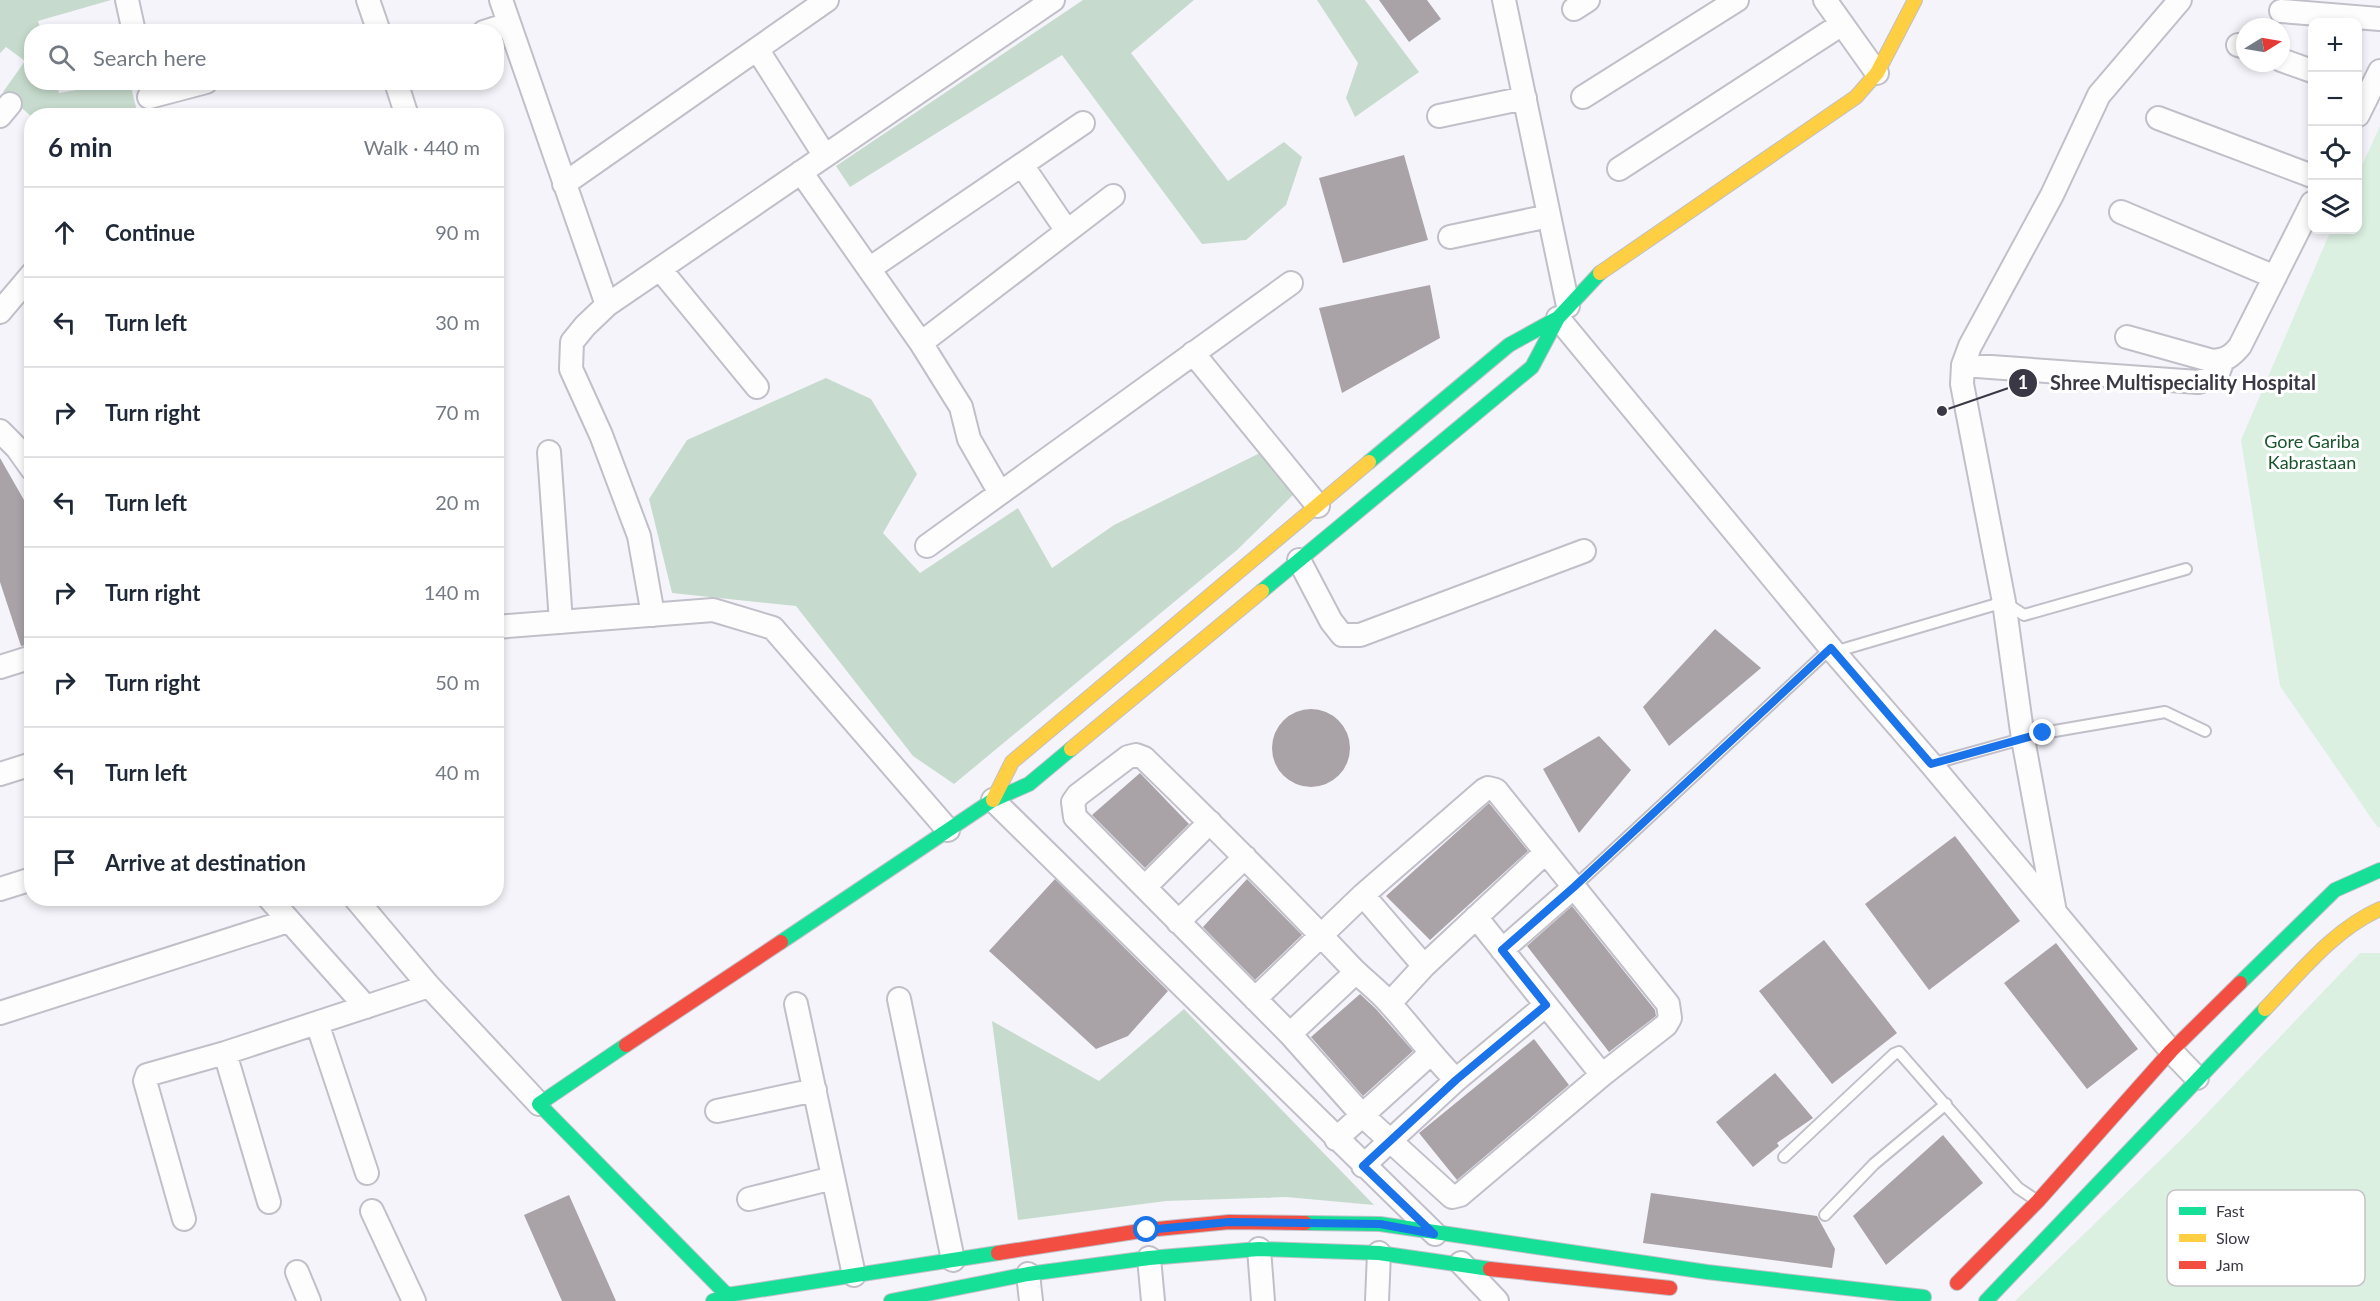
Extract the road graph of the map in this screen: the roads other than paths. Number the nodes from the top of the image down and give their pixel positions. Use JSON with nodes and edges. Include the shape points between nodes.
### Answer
{"nodes":[{"id":1,"x":127,"y":0,"type":"edge"},
{"id":2,"x":368,"y":0,"type":"edge"},
{"id":3,"x":501,"y":0,"type":"edge"},
{"id":4,"x":827,"y":0,"type":"edge"},
{"id":5,"x":1053,"y":0,"type":"edge"},
{"id":6,"x":1504,"y":0,"type":"edge"},
{"id":7,"x":1737,"y":0,"type":"edge"},
{"id":8,"x":1825,"y":0,"type":"edge"},
{"id":9,"x":1915,"y":0,"type":"edge"},
{"id":10,"x":2180,"y":0,"type":"edge"},
{"id":11,"x":2281,"y":11,"type":"dead end"},
{"id":12,"x":2380,"y":19,"type":"edge"},
{"id":13,"x":132,"y":24,"type":"edge"},
{"id":14,"x":376,"y":24,"type":"edge"},
{"id":15,"x":509,"y":24,"type":"junction"},
{"id":16,"x":1842,"y":24,"type":"junction"},
{"id":17,"x":504,"y":26,"type":"edge"},
{"id":18,"x":757,"y":49,"type":"junction"},
{"id":19,"x":2290,"y":63,"type":"edge"},
{"id":20,"x":2308,"y":69,"type":"edge"},
{"id":21,"x":1878,"y":73,"type":"junction"},
{"id":22,"x":2369,"y":82,"type":"edge"},
{"id":23,"x":178,"y":90,"type":"edge"},
{"id":24,"x":399,"y":90,"type":"edge"},
{"id":25,"x":1583,"y":97,"type":"dead end"},
{"id":26,"x":149,"y":98,"type":"edge"},
{"id":27,"x":1525,"y":98,"type":"junction"},
{"id":28,"x":2362,"y":103,"type":"edge"},
{"id":29,"x":404,"y":108,"type":"edge"},
{"id":30,"x":1438,"y":116,"type":"dead end"},
{"id":31,"x":2158,"y":118,"type":"dead end"},
{"id":32,"x":1083,"y":123,"type":"dead end"},
{"id":33,"x":825,"y":156,"type":"junction"},
{"id":34,"x":1022,"y":165,"type":"junction"},
{"id":35,"x":1619,"y":169,"type":"dead end"},
{"id":36,"x":801,"y":172,"type":"junction"},
{"id":37,"x":2308,"y":174,"type":"edge"},
{"id":38,"x":564,"y":184,"type":"junction"},
{"id":39,"x":1113,"y":196,"type":"dead end"},
{"id":40,"x":2121,"y":212,"type":"dead end"},
{"id":41,"x":2308,"y":213,"type":"edge"},
{"id":42,"x":1549,"y":216,"type":"junction"},
{"id":43,"x":1067,"y":231,"type":"junction"},
{"id":44,"x":1450,"y":237,"type":"dead end"},
{"id":45,"x":660,"y":269,"type":"junction"},
{"id":46,"x":869,"y":269,"type":"junction"},
{"id":47,"x":2275,"y":277,"type":"junction"},
{"id":48,"x":1291,"y":283,"type":"dead end"},
{"id":49,"x":24,"y":284,"type":"edge"},
{"id":50,"x":607,"y":305,"type":"junction"},
{"id":51,"x":0,"y":312,"type":"edge"},
{"id":52,"x":1563,"y":312,"type":"junction"},
{"id":53,"x":2127,"y":337,"type":"dead end"},
{"id":54,"x":921,"y":343,"type":"junction"},
{"id":55,"x":1193,"y":353,"type":"junction"},
{"id":56,"x":2223,"y":360,"type":"junction"},
{"id":57,"x":1964,"y":365,"type":"junction"},
{"id":58,"x":757,"y":387,"type":"dead end"},
{"id":59,"x":0,"y":431,"type":"edge"},
{"id":60,"x":549,"y":452,"type":"dead end"},
{"id":61,"x":23,"y":454,"type":"edge"},
{"id":62,"x":1000,"y":493,"type":"junction"},
{"id":63,"x":1318,"y":506,"type":"junction"},
{"id":64,"x":927,"y":546,"type":"dead end"},
{"id":65,"x":1584,"y":551,"type":"dead end"},
{"id":66,"x":1299,"y":560,"type":"junction"},
{"id":67,"x":2186,"y":569,"type":"dead end"},
{"id":68,"x":2004,"y":602,"type":"junction"},
{"id":69,"x":653,"y":615,"type":"junction"},
{"id":70,"x":561,"y":622,"type":"junction"},
{"id":71,"x":504,"y":626,"type":"edge"},
{"id":72,"x":1832,"y":650,"type":"junction"},
{"id":73,"x":24,"y":660,"type":"edge"},
{"id":74,"x":0,"y":667,"type":"edge"},
{"id":75,"x":2205,"y":731,"type":"dead end"},
{"id":76,"x":2023,"y":739,"type":"junction"},
{"id":77,"x":1931,"y":764,"type":"junction"},
{"id":78,"x":24,"y":766,"type":"edge"},
{"id":79,"x":0,"y":774,"type":"edge"},
{"id":80,"x":993,"y":800,"type":"junction"},
{"id":81,"x":1210,"y":822,"type":"junction"},
{"id":82,"x":948,"y":830,"type":"junction"},
{"id":83,"x":1546,"y":852,"type":"junction"},
{"id":84,"x":1245,"y":857,"type":"junction"},
{"id":85,"x":2380,"y":870,"type":"edge"},
{"id":86,"x":24,"y":882,"type":"edge"},
{"id":87,"x":1145,"y":887,"type":"junction"},
{"id":88,"x":1574,"y":887,"type":"junction"},
{"id":89,"x":0,"y":889,"type":"edge"},
{"id":90,"x":1363,"y":894,"type":"junction"},
{"id":91,"x":276,"y":906,"type":"edge"},
{"id":92,"x":362,"y":906,"type":"edge"},
{"id":93,"x":2380,"y":909,"type":"edge"},
{"id":94,"x":2056,"y":914,"type":"junction"},
{"id":95,"x":1476,"y":917,"type":"junction"},
{"id":96,"x":288,"y":921,"type":"junction"},
{"id":97,"x":1178,"y":922,"type":"junction"},
{"id":98,"x":1320,"y":934,"type":"junction"},
{"id":99,"x":1502,"y":950,"type":"junction"},
{"id":100,"x":1424,"y":966,"type":"junction"},
{"id":101,"x":1356,"y":972,"type":"junction"},
{"id":102,"x":429,"y":986,"type":"junction"},
{"id":103,"x":899,"y":999,"type":"dead end"},
{"id":104,"x":1255,"y":999,"type":"junction"},
{"id":105,"x":1390,"y":1003,"type":"junction"},
{"id":106,"x":796,"y":1004,"type":"dead end"},
{"id":107,"x":1546,"y":1005,"type":"junction"},
{"id":108,"x":366,"y":1007,"type":"junction"},
{"id":109,"x":0,"y":1013,"type":"edge"},
{"id":110,"x":317,"y":1023,"type":"junction"},
{"id":111,"x":1290,"y":1034,"type":"junction"},
{"id":112,"x":2171,"y":1052,"type":"junction"},
{"id":113,"x":225,"y":1053,"type":"junction"},
{"id":114,"x":1430,"y":1054,"type":"junction"},
{"id":115,"x":1602,"y":1075,"type":"junction"},
{"id":116,"x":2197,"y":1078,"type":"junction"},
{"id":117,"x":1456,"y":1080,"type":"junction"},
{"id":118,"x":815,"y":1090,"type":"junction"},
{"id":119,"x":539,"y":1104,"type":"junction"},
{"id":120,"x":1946,"y":1104,"type":"junction"},
{"id":121,"x":717,"y":1111,"type":"dead end"},
{"id":122,"x":1363,"y":1116,"type":"junction"},
{"id":123,"x":1336,"y":1139,"type":"junction"},
{"id":124,"x":1389,"y":1140,"type":"junction"},
{"id":125,"x":1784,"y":1157,"type":"dead end"},
{"id":126,"x":1363,"y":1166,"type":"junction"},
{"id":127,"x":367,"y":1173,"type":"dead end"},
{"id":128,"x":833,"y":1178,"type":"junction"},
{"id":129,"x":749,"y":1199,"type":"dead end"},
{"id":130,"x":2038,"y":1201,"type":"junction"},
{"id":131,"x":269,"y":1202,"type":"dead end"},
{"id":132,"x":372,"y":1211,"type":"dead end"},
{"id":133,"x":1825,"y":1215,"type":"dead end"},
{"id":134,"x":184,"y":1219,"type":"dead end"},
{"id":135,"x":1434,"y":1234,"type":"junction"},
{"id":136,"x":1259,"y":1249,"type":"junction"},
{"id":137,"x":1379,"y":1253,"type":"junction"},
{"id":138,"x":1149,"y":1258,"type":"junction"},
{"id":139,"x":953,"y":1260,"type":"junction"},
{"id":140,"x":1465,"y":1266,"type":"junction"},
{"id":141,"x":297,"y":1272,"type":"dead end"},
{"id":142,"x":1028,"y":1274,"type":"junction"},
{"id":143,"x":854,"y":1275,"type":"junction"},
{"id":144,"x":1957,"y":1283,"type":"junction"},
{"id":145,"x":1684,"y":1289,"type":"dead end"},
{"id":146,"x":1929,"y":1292,"type":"edge"},
{"id":147,"x":730,"y":1298,"type":"edge"},
{"id":148,"x":309,"y":1301,"type":"edge"},
{"id":149,"x":414,"y":1301,"type":"edge"},
{"id":150,"x":712,"y":1301,"type":"edge"},
{"id":151,"x":891,"y":1301,"type":"edge"},
{"id":152,"x":1031,"y":1301,"type":"edge"},
{"id":153,"x":1153,"y":1301,"type":"edge"},
{"id":154,"x":1263,"y":1301,"type":"edge"},
{"id":155,"x":1377,"y":1301,"type":"edge"},
{"id":156,"x":1497,"y":1301,"type":"edge"},
{"id":157,"x":1975,"y":1301,"type":"edge"},
{"id":158,"x":1986,"y":1301,"type":"edge"}],
"edges":[{"from":1,"to":13,"type":"street"},
{"from":2,"to":14,"type":"street"},
{"from":3,"to":15,"type":"street"},
{"from":4,"to":18,"type":"street"},
{"from":5,"to":33,"type":"street"},
{"from":6,"to":27,"type":"street"},
{"from":7,"to":25,"type":"street"},
{"from":8,"to":16,"type":"street"},
{"from":9,"to":21,"type":"street"},
{"from":10,"to":57,"type":"street","via":[[2099,95],[2052,195],[1970,346]]},
{"from":11,"to":12,"type":"street"},
{"from":15,"to":17,"type":"street"},
{"from":15,"to":38,"type":"street"},
{"from":16,"to":21,"type":"street"},
{"from":16,"to":35,"type":"street"},
{"from":18,"to":33,"type":"street"},
{"from":18,"to":38,"type":"street"},
{"from":19,"to":20,"type":"street"},
{"from":21,"to":52,"type":"street","via":[[1856,97],[1594,277]]},
{"from":22,"to":28,"type":"street"},
{"from":23,"to":26,"type":"street"},
{"from":24,"to":29,"type":"street"},
{"from":27,"to":30,"type":"street"},
{"from":27,"to":42,"type":"street"},
{"from":31,"to":37,"type":"street"},
{"from":32,"to":34,"type":"street"},
{"from":33,"to":36,"type":"street"},
{"from":34,"to":43,"type":"street"},
{"from":34,"to":46,"type":"street"},
{"from":36,"to":45,"type":"street"},
{"from":36,"to":46,"type":"street"},
{"from":38,"to":50,"type":"street"},
{"from":39,"to":43,"type":"street"},
{"from":40,"to":47,"type":"street"},
{"from":41,"to":47,"type":"street"},
{"from":42,"to":44,"type":"street"},
{"from":42,"to":52,"type":"street"},
{"from":43,"to":54,"type":"street"},
{"from":45,"to":50,"type":"street"},
{"from":45,"to":58,"type":"street"},
{"from":46,"to":54,"type":"street"},
{"from":47,"to":56,"type":"street","via":[[2240,346]]},
{"from":48,"to":55,"type":"street"},
{"from":49,"to":51,"type":"street"},
{"from":50,"to":69,"type":"street","via":[[572,342],[571,369],[639,536]]},
{"from":52,"to":63,"type":"street","via":[[1509,345]]},
{"from":52,"to":66,"type":"street","via":[[1532,367]]},
{"from":52,"to":72,"type":"street"},
{"from":53,"to":56,"type":"street","via":[[2213,361]]},
{"from":54,"to":62,"type":"street","via":[[961,407],[969,439]]},
{"from":55,"to":62,"type":"street"},
{"from":55,"to":63,"type":"street"},
{"from":56,"to":57,"type":"street","via":[[2217,376],[2198,382]]},
{"from":57,"to":68,"type":"street","via":[[1962,384]]},
{"from":59,"to":61,"type":"street"},
{"from":60,"to":70,"type":"street"},
{"from":62,"to":64,"type":"street"},
{"from":63,"to":80,"type":"street","via":[[1012,762]]},
{"from":65,"to":66,"type":"street","via":[[1360,635],[1342,635]]},
{"from":66,"to":80,"type":"street","via":[[1029,784]]},
{"from":67,"to":68,"type":"lane","via":[[2024,615]]},
{"from":68,"to":72,"type":"lane"},
{"from":68,"to":76,"type":"street"},
{"from":69,"to":70,"type":"street"},
{"from":69,"to":82,"type":"street","via":[[713,610],[773,628]]},
{"from":70,"to":71,"type":"street"},
{"from":72,"to":77,"type":"street"},
{"from":72,"to":88,"type":"lane"},
{"from":73,"to":74,"type":"street"},
{"from":75,"to":76,"type":"lane","via":[[2164,711]]},
{"from":76,"to":77,"type":"lane"},
{"from":76,"to":94,"type":"street"},
{"from":77,"to":94,"type":"street"},
{"from":78,"to":79,"type":"street"},
{"from":80,"to":82,"type":"street"},
{"from":80,"to":123,"type":"street"},
{"from":81,"to":84,"type":"street"},
{"from":81,"to":87,"type":"street"},
{"from":81,"to":87,"type":"street","via":[[1144,758],[1136,755],[1120,762],[1078,795],[1072,802],[1075,817]]},
{"from":82,"to":119,"type":"street"},
{"from":83,"to":88,"type":"street"},
{"from":83,"to":90,"type":"street","via":[[1497,790],[1488,788]]},
{"from":83,"to":95,"type":"street"},
{"from":84,"to":97,"type":"street"},
{"from":84,"to":98,"type":"street"},
{"from":85,"to":112,"type":"street","via":[[2335,890]]},
{"from":86,"to":89,"type":"street"},
{"from":87,"to":97,"type":"street"},
{"from":88,"to":99,"type":"street"},
{"from":88,"to":115,"type":"street","via":[[1671,1011],[1666,1025]]},
{"from":90,"to":98,"type":"street"},
{"from":90,"to":100,"type":"street"},
{"from":91,"to":96,"type":"street"},
{"from":92,"to":102,"type":"street"},
{"from":93,"to":116,"type":"street","via":[[2339,933]]},
{"from":94,"to":112,"type":"street"},
{"from":95,"to":99,"type":"street"},
{"from":95,"to":100,"type":"street"},
{"from":96,"to":108,"type":"street"},
{"from":96,"to":109,"type":"street"},
{"from":97,"to":104,"type":"street"},
{"from":98,"to":101,"type":"street"},
{"from":98,"to":104,"type":"street"},
{"from":99,"to":107,"type":"street"},
{"from":100,"to":105,"type":"street"},
{"from":101,"to":105,"type":"street"},
{"from":101,"to":111,"type":"street"},
{"from":102,"to":108,"type":"street"},
{"from":102,"to":119,"type":"street"},
{"from":103,"to":139,"type":"street"},
{"from":104,"to":111,"type":"street"},
{"from":105,"to":114,"type":"street"},
{"from":106,"to":118,"type":"street"},
{"from":107,"to":115,"type":"street"},
{"from":107,"to":117,"type":"street"},
{"from":108,"to":110,"type":"street"},
{"from":110,"to":113,"type":"street"},
{"from":110,"to":127,"type":"street"},
{"from":111,"to":122,"type":"street"},
{"from":112,"to":116,"type":"street"},
{"from":112,"to":130,"type":"street"},
{"from":113,"to":131,"type":"street"},
{"from":113,"to":134,"type":"street","via":[[145,1077]]},
{"from":114,"to":117,"type":"street"},
{"from":114,"to":122,"type":"street"},
{"from":115,"to":124,"type":"street","via":[[1456,1197],[1447,1194]]},
{"from":116,"to":158,"type":"street"},
{"from":117,"to":124,"type":"street"},
{"from":118,"to":121,"type":"street"},
{"from":118,"to":128,"type":"street"},
{"from":119,"to":147,"type":"street"},
{"from":120,"to":125,"type":"lane","via":[[1899,1052]]},
{"from":120,"to":130,"type":"lane","via":[[2018,1188]]},
{"from":120,"to":133,"type":"lane","via":[[1874,1164]]},
{"from":122,"to":123,"type":"street"},
{"from":122,"to":124,"type":"street"},
{"from":123,"to":126,"type":"street"},
{"from":124,"to":126,"type":"street"},
{"from":126,"to":135,"type":"street"},
{"from":128,"to":129,"type":"street"},
{"from":128,"to":143,"type":"street"},
{"from":130,"to":144,"type":"street"},
{"from":132,"to":149,"type":"street"},
{"from":135,"to":139,"type":"street","via":[[1380,1224],[1229,1222],[1147,1230]]},
{"from":135,"to":140,"type":"street"},
{"from":135,"to":146,"type":"street","via":[[1707,1272]]},
{"from":136,"to":137,"type":"street"},
{"from":136,"to":138,"type":"street"},
{"from":136,"to":154,"type":"street"},
{"from":137,"to":140,"type":"street"},
{"from":137,"to":155,"type":"street"},
{"from":138,"to":142,"type":"street"},
{"from":138,"to":153,"type":"street"},
{"from":139,"to":143,"type":"street"},
{"from":140,"to":145,"type":"street"},
{"from":140,"to":156,"type":"street"},
{"from":141,"to":148,"type":"street"},
{"from":142,"to":151,"type":"street"},
{"from":142,"to":152,"type":"street"},
{"from":143,"to":147,"type":"street"},
{"from":144,"to":146,"type":"street"},
{"from":144,"to":157,"type":"street"},
{"from":147,"to":150,"type":"street"}]}
